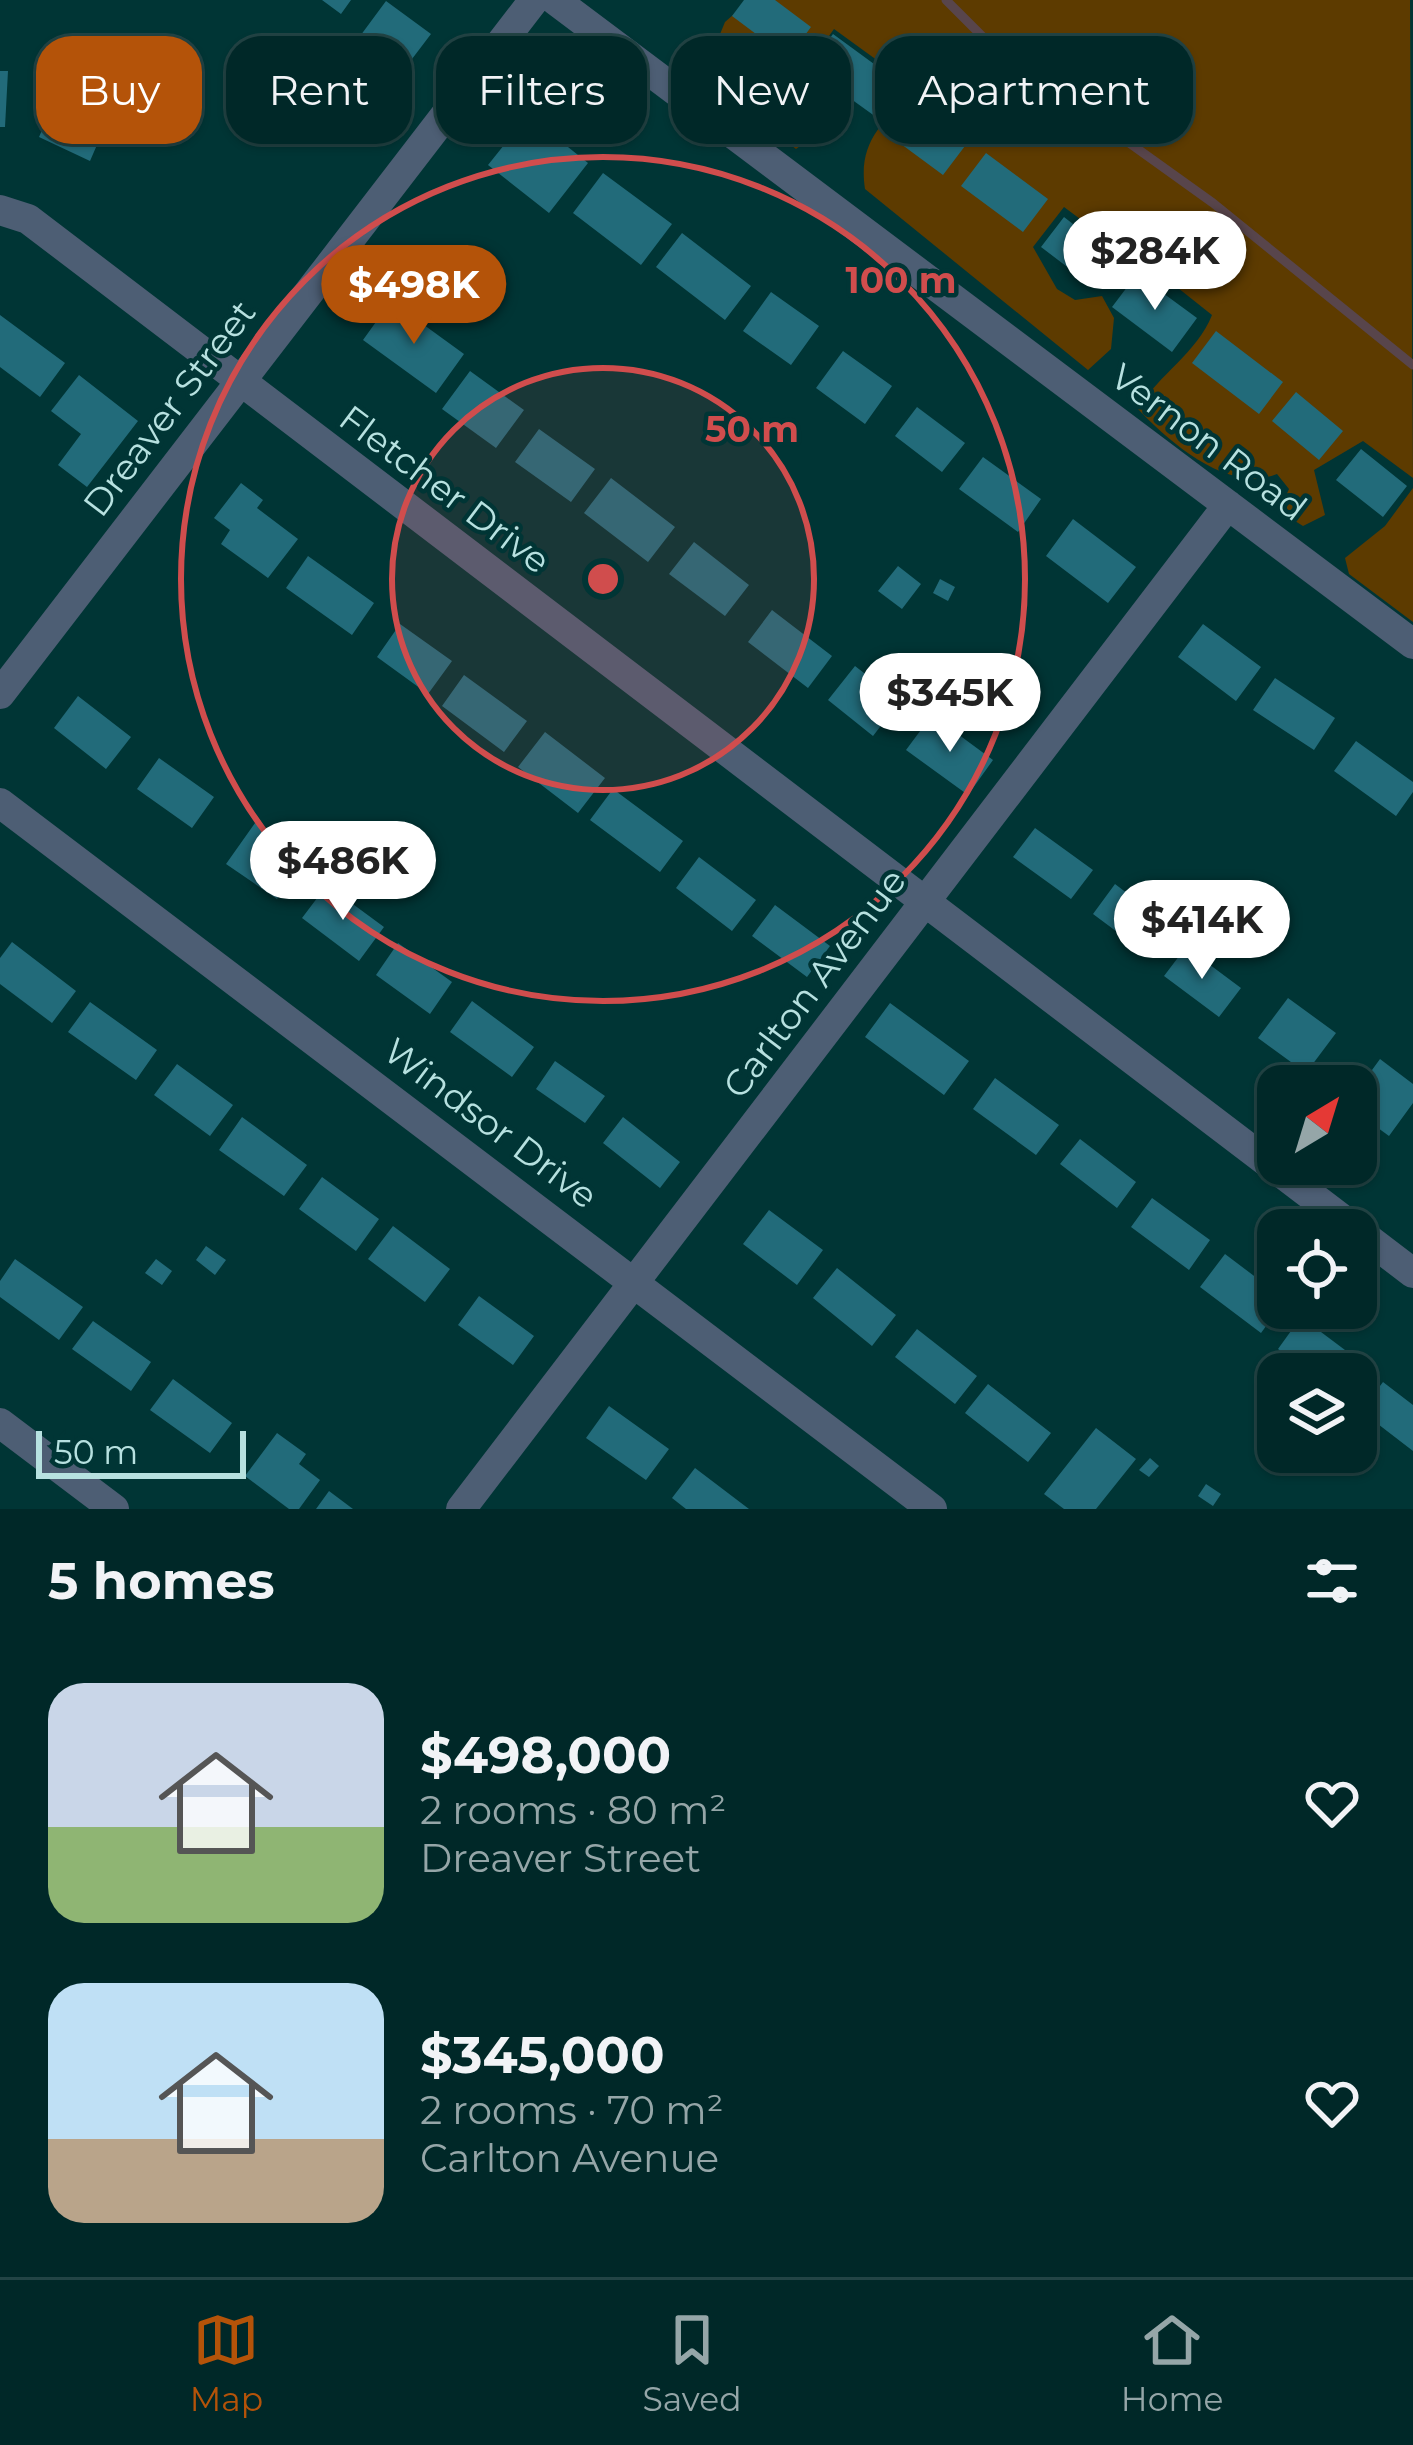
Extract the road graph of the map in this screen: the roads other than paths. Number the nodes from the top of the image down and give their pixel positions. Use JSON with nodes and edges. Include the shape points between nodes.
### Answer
{"nodes":[{"id":1,"x":534,"y":0,"type":"edge"},
{"id":2,"x":555,"y":0,"type":"edge"},
{"id":3,"x":0,"y":210,"type":"edge"},
{"id":4,"x":239,"y":381,"type":"junction"},
{"id":5,"x":1228,"y":505,"type":"junction"},
{"id":6,"x":1413,"y":644,"type":"edge"},
{"id":7,"x":0,"y":694,"type":"edge"},
{"id":8,"x":0,"y":803,"type":"edge"},
{"id":9,"x":925,"y":902,"type":"junction"},
{"id":10,"x":1413,"y":1273,"type":"edge"},
{"id":11,"x":636,"y":1280,"type":"junction"},
{"id":12,"x":0,"y":1423,"type":"edge"},
{"id":13,"x":114,"y":1509,"type":"edge"},
{"id":14,"x":461,"y":1509,"type":"edge"},
{"id":15,"x":932,"y":1509,"type":"edge"}],
"edges":[{"from":1,"to":4,"type":"street","name":"Dreaver Street"},
{"from":2,"to":5,"type":"street","name":"Vernon Road"},
{"from":3,"to":4,"type":"street","name":"Fletcher Drive","via":[[28,219]]},
{"from":4,"to":7,"type":"street","name":"Dreaver Street"},
{"from":4,"to":9,"type":"street","name":"Fletcher Drive"},
{"from":5,"to":6,"type":"street","name":"Vernon Road"},
{"from":5,"to":9,"type":"street","name":"Carlton Avenue"},
{"from":8,"to":11,"type":"street","name":"Windsor Drive"},
{"from":9,"to":10,"type":"street","name":"Fletcher Drive"},
{"from":9,"to":11,"type":"street","name":"Carlton Avenue"},
{"from":11,"to":14,"type":"street","name":"Carlton Avenue"},
{"from":11,"to":15,"type":"street","name":"Windsor Drive"},
{"from":12,"to":13,"type":"street"}]}
